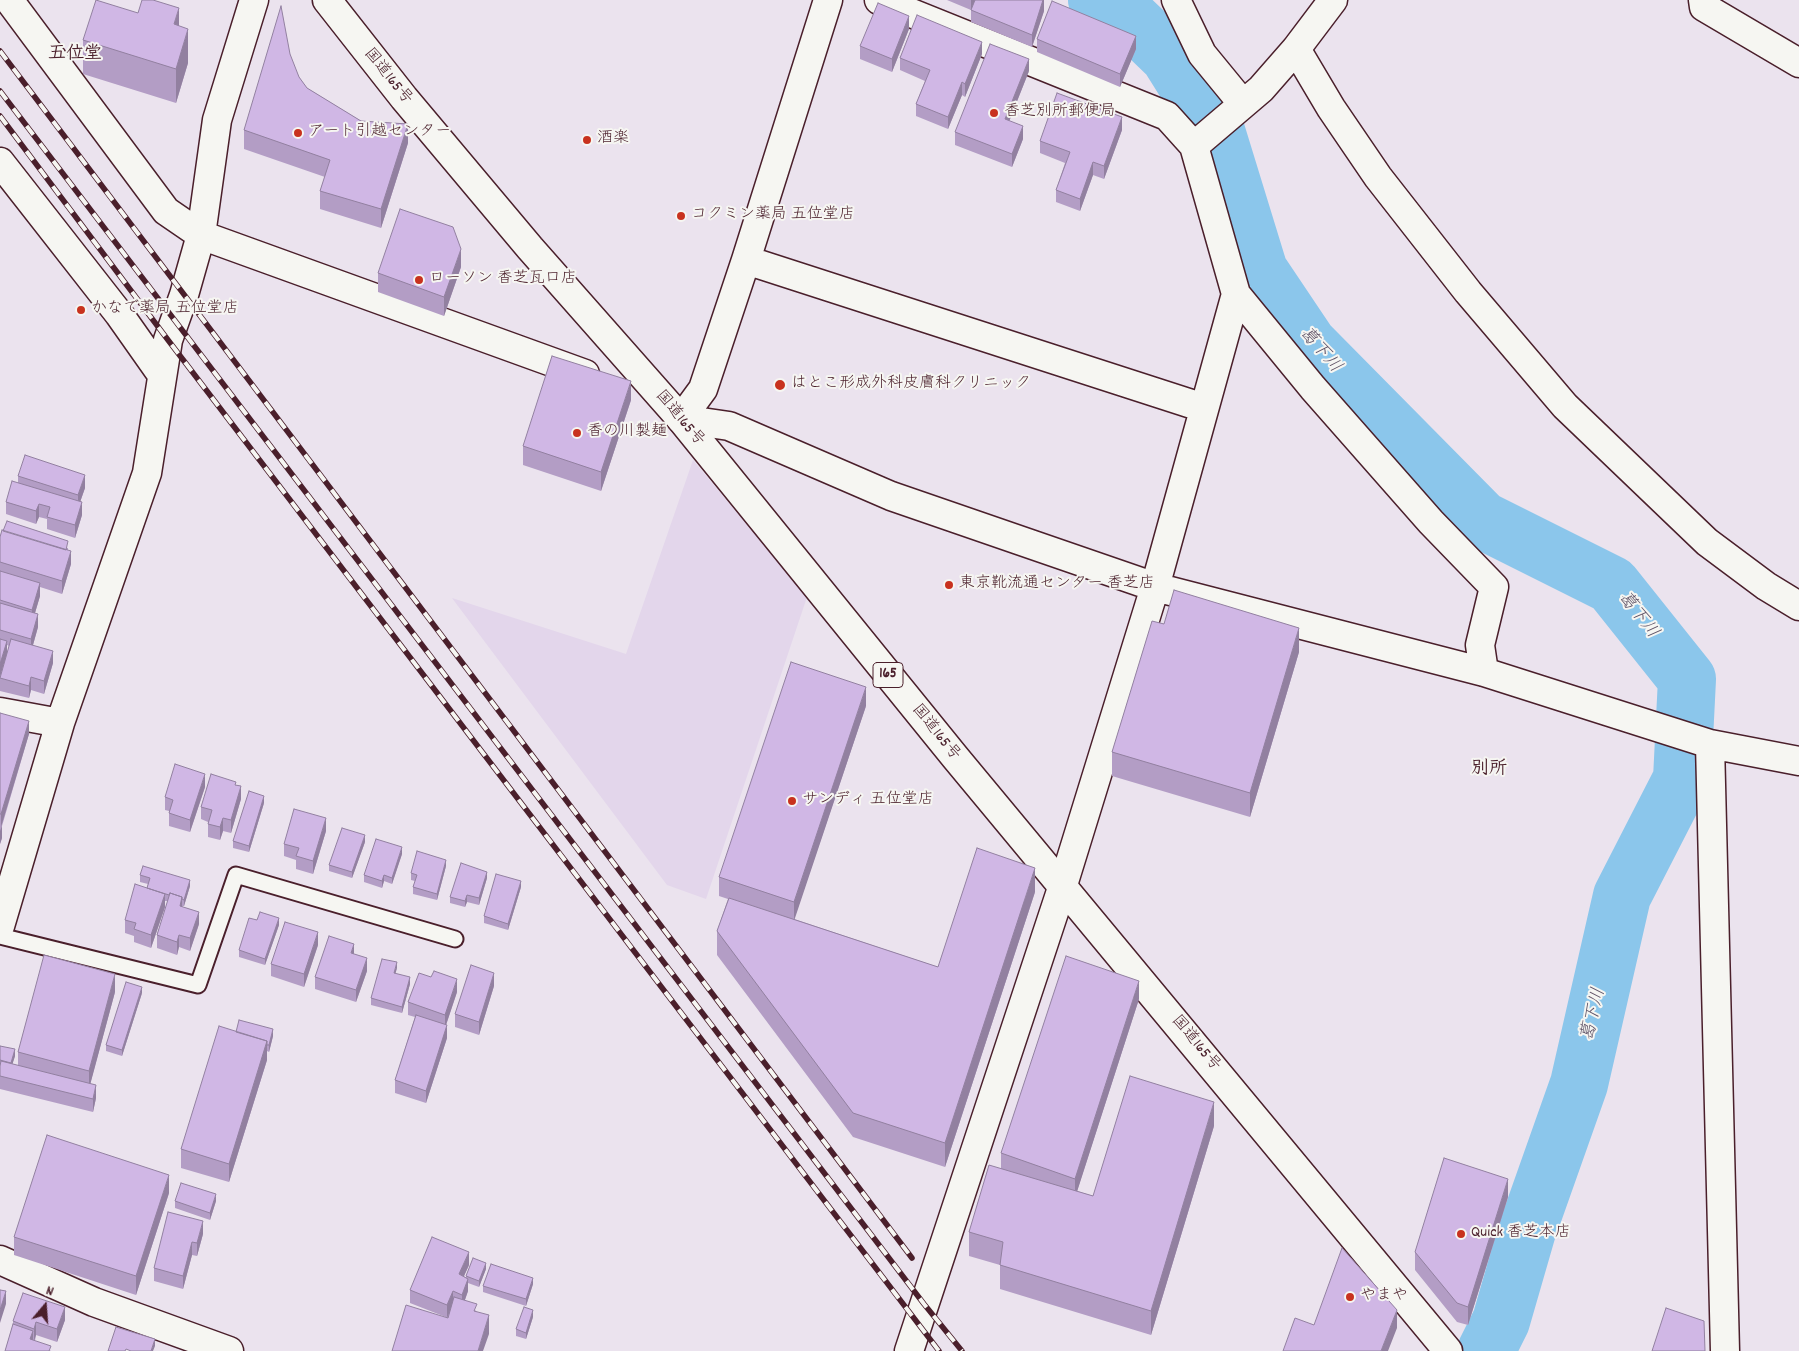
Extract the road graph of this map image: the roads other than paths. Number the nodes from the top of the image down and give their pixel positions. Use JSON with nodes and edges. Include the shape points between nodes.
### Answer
{"nodes":[{"id":1,"x":9,"y":0,"type":"edge"},
{"id":2,"x":254,"y":0,"type":"edge"},
{"id":3,"x":327,"y":0,"type":"edge"},
{"id":4,"x":828,"y":0,"type":"edge"},
{"id":5,"x":879,"y":0,"type":"edge"},
{"id":6,"x":1176,"y":0,"type":"edge"},
{"id":7,"x":1333,"y":0,"type":"edge"},
{"id":8,"x":1703,"y":0,"type":"edge"},
{"id":9,"x":1296,"y":49,"type":"junction"},
{"id":10,"x":1799,"y":63,"type":"edge"},
{"id":11,"x":1243,"y":104,"type":"junction"},
{"id":12,"x":1194,"y":146,"type":"junction"},
{"id":13,"x":0,"y":162,"type":"edge"},
{"id":14,"x":201,"y":235,"type":"junction"},
{"id":15,"x":746,"y":260,"type":"junction"},
{"id":16,"x":1236,"y":294,"type":"junction"},
{"id":17,"x":162,"y":375,"type":"junction"},
{"id":18,"x":648,"y":382,"type":"junction"},
{"id":19,"x":1204,"y":408,"type":"junction"},
{"id":20,"x":681,"y":420,"type":"junction"},
{"id":21,"x":1154,"y":587,"type":"junction"},
{"id":22,"x":1799,"y":606,"type":"edge"},
{"id":23,"x":1484,"y":672,"type":"junction"},
{"id":24,"x":0,"y":712,"type":"edge"},
{"id":25,"x":60,"y":723,"type":"junction"},
{"id":26,"x":1710,"y":744,"type":"junction"},
{"id":27,"x":1799,"y":761,"type":"edge"},
{"id":28,"x":1063,"y":885,"type":"junction"},
{"id":29,"x":0,"y":926,"type":"edge"},
{"id":30,"x":0,"y":936,"type":"edge"},
{"id":31,"x":455,"y":939,"type":"dead end"},
{"id":32,"x":0,"y":1260,"type":"edge"},
{"id":33,"x":229,"y":1351,"type":"edge"},
{"id":34,"x":909,"y":1351,"type":"edge"},
{"id":35,"x":1448,"y":1351,"type":"edge"},
{"id":36,"x":1725,"y":1351,"type":"edge"}],
"edges":[{"from":1,"to":14,"type":"main road","via":[[166,211]]},
{"from":2,"to":14,"type":"main road","via":[[217,120]]},
{"from":3,"to":18,"type":"main road","name":"国道165号","number":"165","via":[[448,151]]},
{"from":4,"to":15,"type":"main road"},
{"from":5,"to":12,"type":"main road","via":[[1167,116]]},
{"from":6,"to":11,"type":"main road","via":[[1202,54]]},
{"from":7,"to":9,"type":"main road"},
{"from":8,"to":10,"type":"main road","via":[[1704,7]]},
{"from":9,"to":11,"type":"main road","via":[[1261,89]]},
{"from":9,"to":22,"type":"main road","via":[[1378,177],[1468,292],[1565,406],[1707,542]]},
{"from":11,"to":12,"type":"main road"},
{"from":12,"to":16,"type":"main road"},
{"from":13,"to":17,"type":"main road","via":[[119,314]]},
{"from":14,"to":17,"type":"main road","via":[[168,340]]},
{"from":14,"to":18,"type":"main road","via":[[603,380]]},
{"from":15,"to":19,"type":"main road"},
{"from":15,"to":20,"type":"main road","via":[[702,389]]},
{"from":16,"to":19,"type":"main road"},
{"from":16,"to":23,"type":"main road","via":[[1313,388],[1494,587],[1480,645]]},
{"from":17,"to":25,"type":"main road","via":[[146,473]]},
{"from":18,"to":20,"type":"main road","name":"国道165号","number":"165"},
{"from":19,"to":21,"type":"main road"},
{"from":20,"to":21,"type":"main road","via":[[729,426],[891,496]]},
{"from":20,"to":28,"type":"main road","name":"国道165号","number":"165","via":[[954,757]]},
{"from":21,"to":23,"type":"main road"},
{"from":21,"to":28,"type":"main road"},
{"from":23,"to":26,"type":"main road"},
{"from":24,"to":25,"type":"main road"},
{"from":25,"to":29,"type":"main road"},
{"from":26,"to":27,"type":"main road"},
{"from":26,"to":36,"type":"main road"},
{"from":28,"to":34,"type":"main road"},
{"from":28,"to":35,"type":"main road","name":"国道165号","number":"165"},
{"from":30,"to":31,"type":"lane","via":[[198,985],[236,875]]},
{"from":32,"to":33,"type":"main road","via":[[94,1302]]}]}
